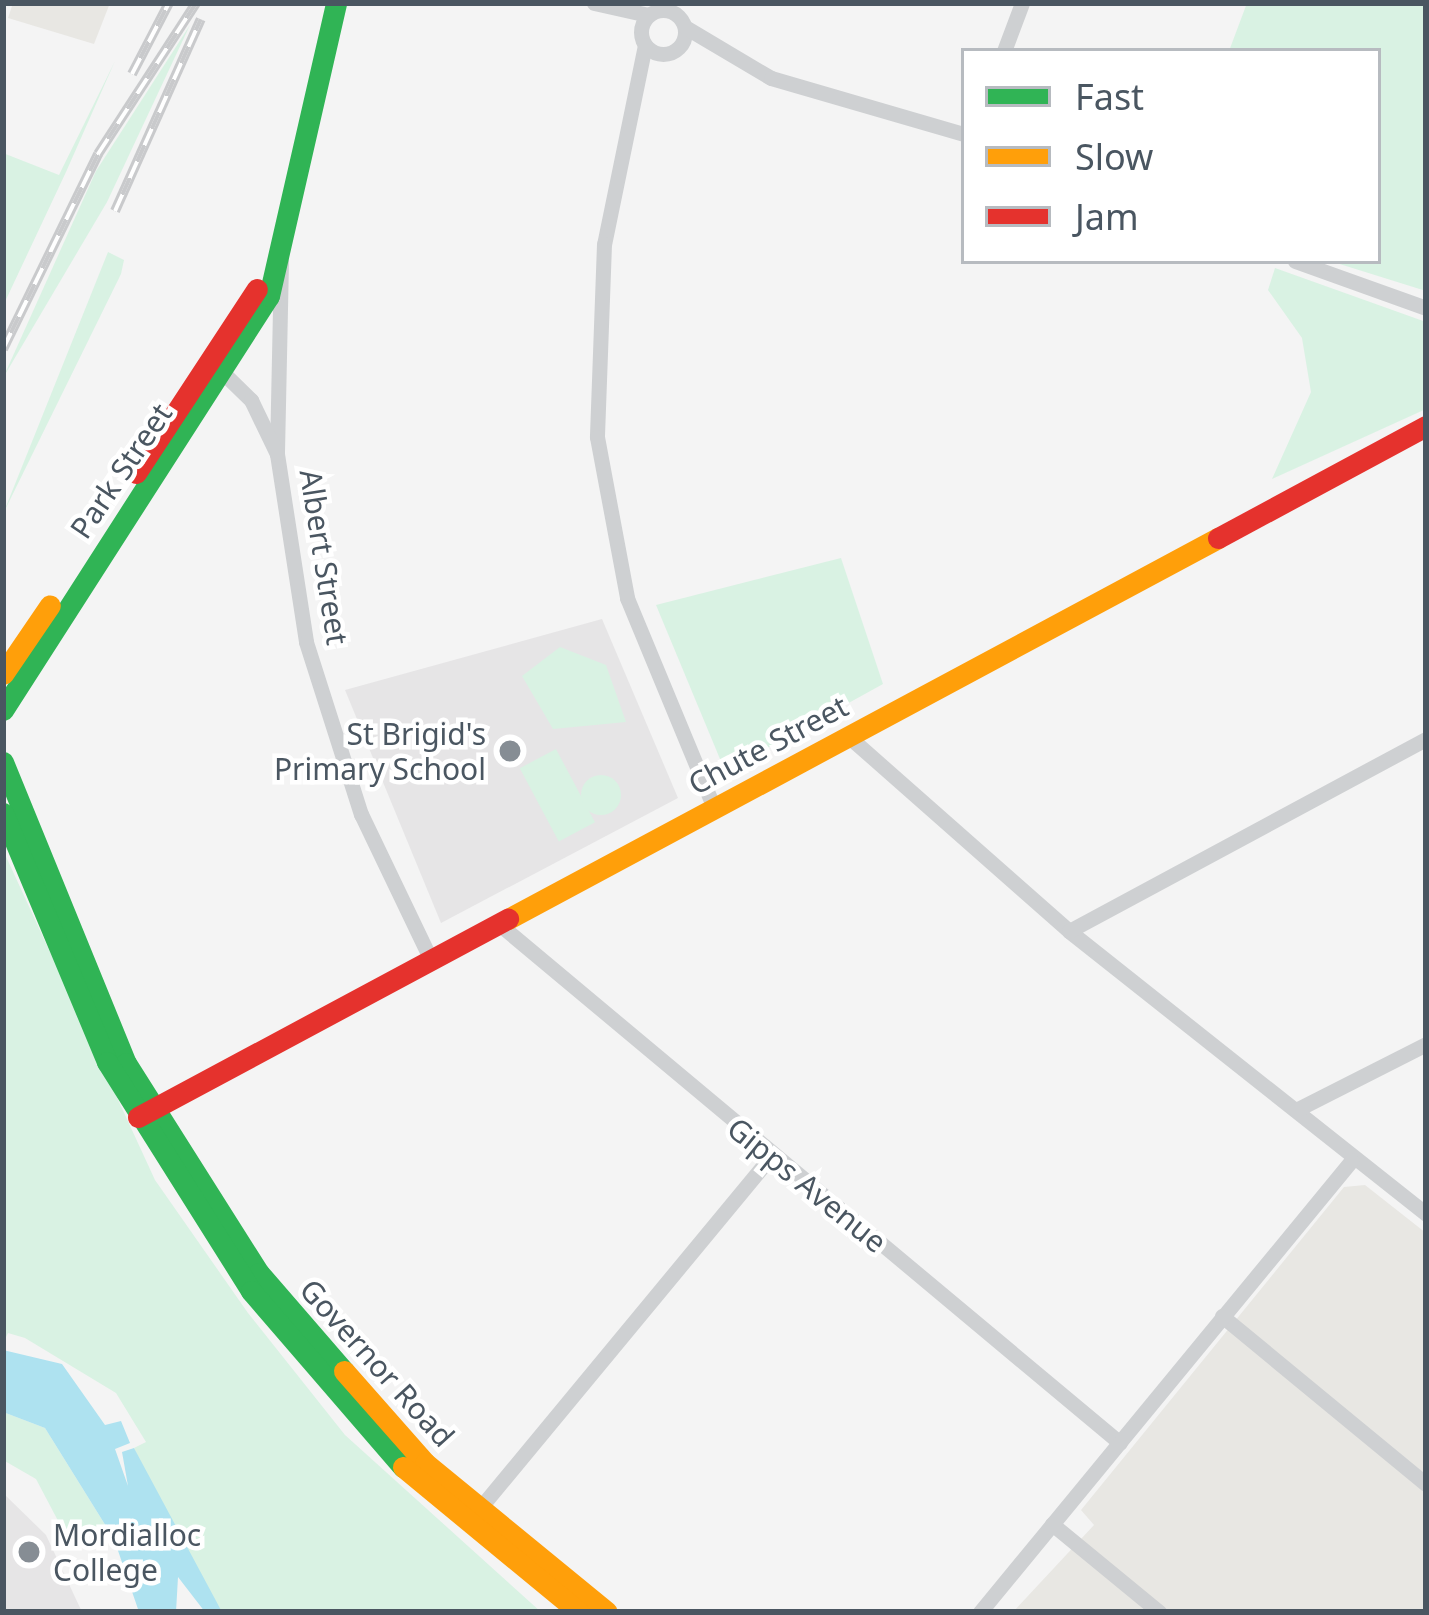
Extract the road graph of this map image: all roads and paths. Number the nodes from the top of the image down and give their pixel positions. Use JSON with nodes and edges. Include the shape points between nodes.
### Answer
{"nodes":[{"id":1,"x":325,"y":3,"type":"edge"},
{"id":2,"x":336,"y":3,"type":"edge"},
{"id":3,"x":1022,"y":3,"type":"edge"},
{"id":4,"x":600,"y":5,"type":"edge"},
{"id":5,"x":682,"y":15,"type":"edge"},
{"id":6,"x":651,"y":20,"type":"edge"},
{"id":7,"x":1005,"y":48,"type":"edge"},
{"id":8,"x":673,"y":50,"type":"junction"},
{"id":9,"x":725,"y":56,"type":"junction"},
{"id":10,"x":638,"y":99,"type":"junction"},
{"id":11,"x":961,"y":133,"type":"edge"},
{"id":12,"x":275,"y":258,"type":"junction"},
{"id":13,"x":1303,"y":264,"type":"edge"},
{"id":14,"x":1426,"y":308,"type":"edge"},
{"id":15,"x":217,"y":367,"type":"junction"},
{"id":16,"x":1426,"y":426,"type":"edge"},
{"id":17,"x":277,"y":454,"type":"junction"},
{"id":18,"x":3,"y":674,"type":"edge"},
{"id":19,"x":3,"y":710,"type":"edge"},
{"id":20,"x":848,"y":736,"type":"junction"},
{"id":21,"x":1426,"y":739,"type":"edge"},
{"id":22,"x":3,"y":762,"type":"edge"},
{"id":23,"x":714,"y":808,"type":"junction"},
{"id":24,"x":3,"y":813,"type":"edge"},
{"id":25,"x":499,"y":924,"type":"junction"},
{"id":26,"x":1069,"y":931,"type":"junction"},
{"id":27,"x":431,"y":960,"type":"junction"},
{"id":28,"x":1426,"y":1044,"type":"edge"},
{"id":29,"x":1296,"y":1110,"type":"junction"},
{"id":30,"x":145,"y":1113,"type":"junction"},
{"id":31,"x":771,"y":1156,"type":"junction"},
{"id":32,"x":1352,"y":1160,"type":"junction"},
{"id":33,"x":1426,"y":1214,"type":"edge"},
{"id":34,"x":1222,"y":1316,"type":"junction"},
{"id":35,"x":1120,"y":1443,"type":"junction"},
{"id":36,"x":1426,"y":1484,"type":"edge"},
{"id":37,"x":471,"y":1518,"type":"junction"},
{"id":38,"x":1052,"y":1524,"type":"junction"},
{"id":39,"x":579,"y":1612,"type":"edge"},
{"id":40,"x":608,"y":1612,"type":"edge"},
{"id":41,"x":980,"y":1612,"type":"edge"},
{"id":42,"x":1159,"y":1612,"type":"edge"}],
"edges":[{"from":1,"to":12,"type":"street","name":"Albert Street"},
{"from":2,"to":12,"type":"street","name":"Albert Street"},
{"from":3,"to":7,"type":"street"},
{"from":4,"to":6,"type":"street"},
{"from":5,"to":6,"type":"street"},
{"from":5,"to":8,"type":"street"},
{"from":5,"to":9,"type":"street"},
{"from":6,"to":8,"type":"street"},
{"from":6,"to":10,"type":"street"},
{"from":8,"to":9,"type":"street"},
{"from":8,"to":10,"type":"street"},
{"from":9,"to":11,"type":"street","via":[[808,92]]},
{"from":10,"to":23,"type":"street","via":[[602,260],[597,437],[627,598]]},
{"from":12,"to":15,"type":"street","name":"Park Street"},
{"from":12,"to":17,"type":"street","name":"Albert Street"},
{"from":13,"to":14,"type":"street"},
{"from":15,"to":17,"type":"street"},
{"from":15,"to":18,"type":"street","name":"Park Street"},
{"from":15,"to":19,"type":"street","name":"Park Street"},
{"from":16,"to":20,"type":"street","name":"Chute Street"},
{"from":17,"to":27,"type":"street","name":"Albert Street","via":[[326,715]]},
{"from":20,"to":23,"type":"street","name":"Chute Street"},
{"from":20,"to":26,"type":"street"},
{"from":21,"to":26,"type":"street"},
{"from":22,"to":30,"type":"street"},
{"from":23,"to":25,"type":"street","name":"Chute Street"},
{"from":24,"to":30,"type":"street"},
{"from":25,"to":27,"type":"street","name":"Chute Street"},
{"from":25,"to":31,"type":"street","name":"Gipps Avenue"},
{"from":26,"to":29,"type":"street"},
{"from":27,"to":30,"type":"street","name":"Chute Street"},
{"from":28,"to":29,"type":"street"},
{"from":29,"to":32,"type":"street"},
{"from":30,"to":37,"type":"street","name":"Governor Road","via":[[281,1330]]},
{"from":31,"to":35,"type":"street","name":"Gipps Avenue"},
{"from":31,"to":37,"type":"street"},
{"from":32,"to":33,"type":"street"},
{"from":32,"to":34,"type":"street"},
{"from":34,"to":35,"type":"street"},
{"from":34,"to":36,"type":"street"},
{"from":35,"to":38,"type":"street"},
{"from":37,"to":39,"type":"street","name":"Governor Road"},
{"from":37,"to":40,"type":"street","name":"Governor Road"},
{"from":38,"to":41,"type":"street"},
{"from":38,"to":42,"type":"street"}]}
